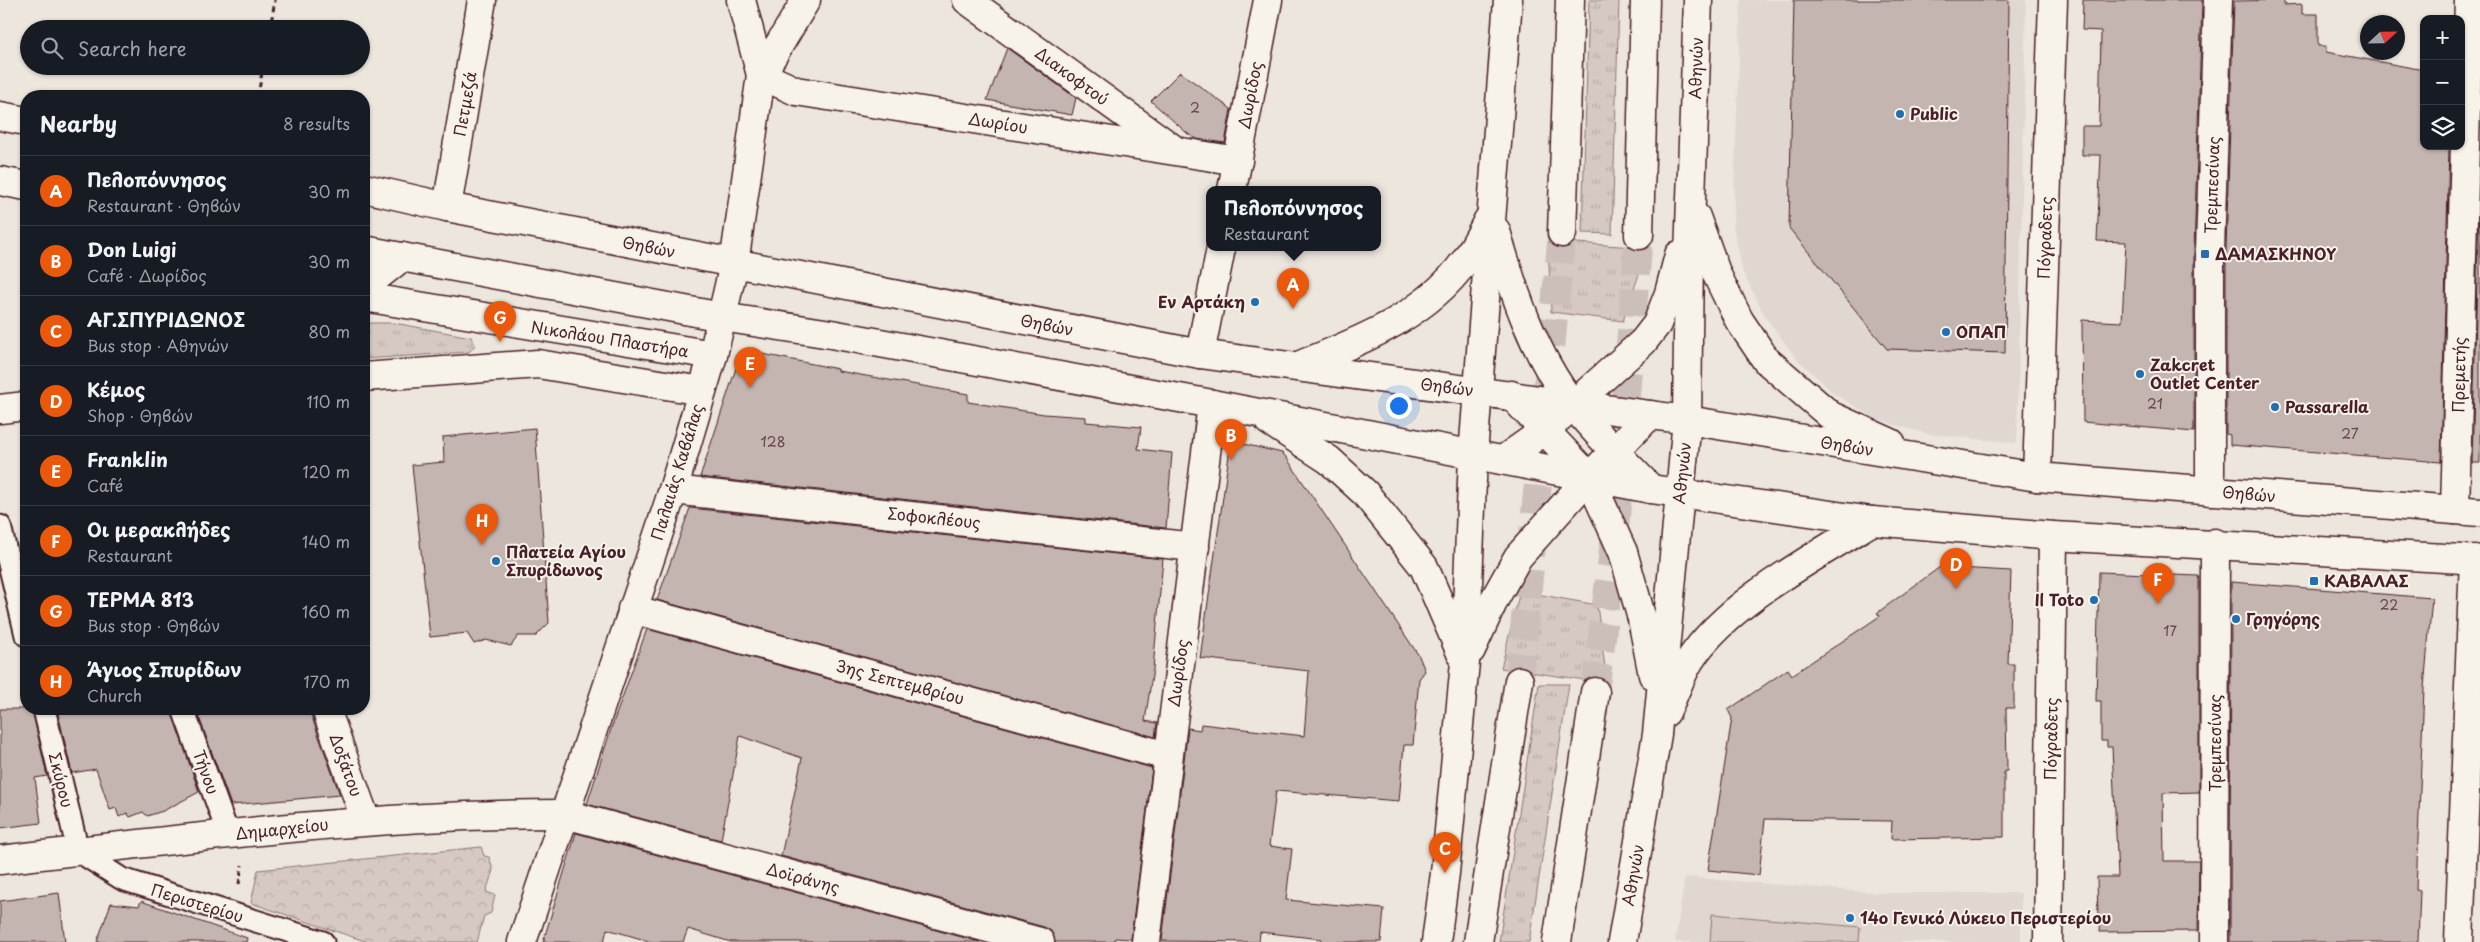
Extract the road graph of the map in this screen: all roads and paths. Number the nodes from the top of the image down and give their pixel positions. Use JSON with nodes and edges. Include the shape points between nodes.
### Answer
{"nodes":[{"id":1,"x":274,"y":0,"type":"edge"},
{"id":2,"x":482,"y":0,"type":"edge"},
{"id":3,"x":741,"y":0,"type":"edge"},
{"id":4,"x":806,"y":0,"type":"edge"},
{"id":5,"x":967,"y":0,"type":"edge"},
{"id":6,"x":1268,"y":0,"type":"edge"},
{"id":7,"x":1508,"y":0,"type":"edge"},
{"id":8,"x":1570,"y":0,"type":"edge"},
{"id":9,"x":1645,"y":0,"type":"edge"},
{"id":10,"x":1698,"y":0,"type":"edge"},
{"id":11,"x":2053,"y":0,"type":"edge"},
{"id":12,"x":2218,"y":0,"type":"edge"},
{"id":13,"x":2469,"y":0,"type":"edge"},
{"id":14,"x":2473,"y":0,"type":"edge"},
{"id":15,"x":2480,"y":2,"type":"edge"},
{"id":16,"x":271,"y":20,"type":"edge"},
{"id":17,"x":262,"y":75,"type":"edge"},
{"id":18,"x":761,"y":75,"type":"junction"},
{"id":19,"x":259,"y":90,"type":"edge"},
{"id":20,"x":0,"y":116,"type":"edge"},
{"id":21,"x":20,"y":120,"type":"edge"},
{"id":22,"x":1177,"y":152,"type":"junction"},
{"id":23,"x":1238,"y":161,"type":"junction"},
{"id":24,"x":0,"y":181,"type":"edge"},
{"id":25,"x":20,"y":185,"type":"edge"},
{"id":26,"x":1233,"y":186,"type":"edge"},
{"id":27,"x":2472,"y":186,"type":"edge"},
{"id":28,"x":370,"y":189,"type":"edge"},
{"id":29,"x":1691,"y":204,"type":"junction"},
{"id":30,"x":447,"y":207,"type":"junction"},
{"id":31,"x":1492,"y":215,"type":"junction"},
{"id":32,"x":1562,"y":233,"type":"tunnel mouth"},
{"id":33,"x":1639,"y":235,"type":"tunnel mouth"},
{"id":34,"x":370,"y":251,"type":"edge"},
{"id":35,"x":1220,"y":251,"type":"edge"},
{"id":36,"x":402,"y":257,"type":"junction"},
{"id":37,"x":734,"y":264,"type":"junction"},
{"id":38,"x":370,"y":282,"type":"edge"},
{"id":39,"x":370,"y":298,"type":"edge"},
{"id":40,"x":722,"y":317,"type":"junction"},
{"id":41,"x":1200,"y":354,"type":"junction"},
{"id":42,"x":713,"y":355,"type":"junction"},
{"id":43,"x":1296,"y":367,"type":"junction"},
{"id":44,"x":370,"y":377,"type":"edge"},
{"id":45,"x":702,"y":391,"type":"junction"},
{"id":46,"x":1478,"y":391,"type":"junction"},
{"id":47,"x":1511,"y":395,"type":"junction"},
{"id":48,"x":1212,"y":404,"type":"junction"},
{"id":49,"x":1573,"y":404,"type":"junction"},
{"id":50,"x":20,"y":407,"type":"edge"},
{"id":51,"x":0,"y":409,"type":"edge"},
{"id":52,"x":1257,"y":413,"type":"junction"},
{"id":53,"x":1650,"y":415,"type":"junction"},
{"id":54,"x":1687,"y":420,"type":"junction"},
{"id":55,"x":1544,"y":431,"type":"junction"},
{"id":56,"x":1615,"y":452,"type":"junction"},
{"id":57,"x":1473,"y":455,"type":"junction"},
{"id":58,"x":1924,"y":458,"type":"junction"},
{"id":59,"x":1503,"y":460,"type":"junction"},
{"id":60,"x":1589,"y":477,"type":"junction"},
{"id":61,"x":2036,"y":477,"type":"junction"},
{"id":62,"x":1651,"y":489,"type":"junction"},
{"id":63,"x":673,"y":490,"type":"junction"},
{"id":64,"x":2210,"y":491,"type":"junction"},
{"id":65,"x":1680,"y":493,"type":"junction"},
{"id":66,"x":2468,"y":511,"type":"edge"},
{"id":67,"x":1872,"y":521,"type":"junction"},
{"id":68,"x":0,"y":526,"type":"edge"},
{"id":69,"x":2053,"y":536,"type":"junction"},
{"id":70,"x":2215,"y":544,"type":"junction"},
{"id":71,"x":1195,"y":547,"type":"junction"},
{"id":72,"x":2477,"y":560,"type":"edge"},
{"id":73,"x":632,"y":608,"type":"junction"},
{"id":74,"x":20,"y":610,"type":"edge"},
{"id":75,"x":1465,"y":662,"type":"junction"},
{"id":76,"x":1518,"y":681,"type":"tunnel mouth"},
{"id":77,"x":1595,"y":692,"type":"tunnel mouth"},
{"id":78,"x":45,"y":715,"type":"edge"},
{"id":79,"x":186,"y":715,"type":"edge"},
{"id":80,"x":328,"y":715,"type":"edge"},
{"id":81,"x":1657,"y":734,"type":"junction"},
{"id":82,"x":1167,"y":756,"type":"junction"},
{"id":83,"x":565,"y":814,"type":"junction"},
{"id":84,"x":366,"y":821,"type":"junction"},
{"id":85,"x":238,"y":833,"type":"junction"},
{"id":86,"x":78,"y":851,"type":"junction"},
{"id":87,"x":0,"y":860,"type":"edge"},
{"id":88,"x":234,"y":914,"type":"junction"},
{"id":89,"x":322,"y":942,"type":"edge"},
{"id":90,"x":522,"y":942,"type":"edge"},
{"id":91,"x":1040,"y":942,"type":"edge"},
{"id":92,"x":1146,"y":942,"type":"edge"},
{"id":93,"x":1436,"y":942,"type":"edge"},
{"id":94,"x":1478,"y":942,"type":"edge"},
{"id":95,"x":1557,"y":942,"type":"edge"},
{"id":96,"x":1622,"y":942,"type":"edge"},
{"id":97,"x":2048,"y":942,"type":"edge"},
{"id":98,"x":2214,"y":942,"type":"edge"},
{"id":99,"x":2459,"y":942,"type":"edge"}],
"edges":[{"from":1,"to":16,"type":"path"},
{"from":2,"to":30,"type":"main road","name":"Πετμεζά"},
{"from":3,"to":18,"type":"main road"},
{"from":4,"to":18,"type":"main road","name":"Παλαιάς Καβάλας"},
{"from":5,"to":22,"type":"main road","name":"Διακοφτού"},
{"from":6,"to":23,"type":"main road","name":"Δωρίδος"},
{"from":7,"to":31,"type":"main road"},
{"from":8,"to":32,"type":"main road"},
{"from":9,"to":33,"type":"main road"},
{"from":10,"to":29,"type":"main road","name":"Αθηνών"},
{"from":11,"to":61,"type":"main road","name":"Πόγραδετς"},
{"from":12,"to":64,"type":"main road","name":"Τρεμπεσίνας","via":[[2210,250]]},
{"from":13,"to":27,"type":"main road","name":"Πρεμετής"},
{"from":14,"to":15,"type":"main road"},
{"from":17,"to":19,"type":"path"},
{"from":18,"to":22,"type":"main road","name":"Δωρίου","via":[[796,92]]},
{"from":18,"to":37,"type":"main road","name":"Παλαιάς Καβάλας"},
{"from":20,"to":21,"type":"main road"},
{"from":22,"to":23,"type":"main road","name":"Δωρίου"},
{"from":23,"to":26,"type":"main road","name":"Δωρίδος"},
{"from":24,"to":25,"type":"main road"},
{"from":27,"to":66,"type":"main road","name":"Πρεμετής"},
{"from":28,"to":30,"type":"main road","name":"Θηβών"},
{"from":29,"to":49,"type":"main road","via":[[1669,293],[1657,324],[1643,342]]},
{"from":29,"to":54,"type":"main road","name":"Αθηνών"},
{"from":29,"to":58,"type":"main road","via":[[1721,283],[1766,360],[1831,416]]},
{"from":30,"to":37,"type":"main road","name":"Θηβών"},
{"from":31,"to":43,"type":"main road","via":[[1465,261],[1434,295],[1404,317],[1363,340]]},
{"from":31,"to":46,"type":"main road"},
{"from":31,"to":49,"type":"main road","via":[[1524,316],[1543,357]]},
{"from":34,"to":36,"type":"main road"},
{"from":35,"to":41,"type":"main road"},
{"from":36,"to":38,"type":"main road"},
{"from":36,"to":40,"type":"main road"},
{"from":37,"to":40,"type":"main road","name":"Παλαιάς Καβάλας"},
{"from":37,"to":41,"type":"main road","name":"Θηβών"},
{"from":39,"to":42,"type":"main road","name":"Νικολάου Πλαστήρα"},
{"from":40,"to":42,"type":"main road","name":"Παλαιάς Καβάλας"},
{"from":40,"to":48,"type":"main road"},
{"from":41,"to":43,"type":"main road","name":"Θηβών"},
{"from":42,"to":45,"type":"main road","name":"Παλαιάς Καβάλας"},
{"from":43,"to":46,"type":"main road","name":"Θηβών"},
{"from":44,"to":45,"type":"main road","via":[[538,364]]},
{"from":45,"to":63,"type":"main road","name":"Παλαιάς Καβάλας"},
{"from":46,"to":47,"type":"main road","name":"Θηβών"},
{"from":46,"to":57,"type":"main road"},
{"from":47,"to":49,"type":"main road","name":"Θηβών"},
{"from":47,"to":55,"type":"main road"},
{"from":48,"to":52,"type":"main road"},
{"from":48,"to":71,"type":"main road","name":"Δωρίδος"},
{"from":49,"to":53,"type":"main road","name":"Θηβών"},
{"from":49,"to":55,"type":"main road"},
{"from":49,"to":56,"type":"main road"},
{"from":50,"to":51,"type":"main road"},
{"from":52,"to":57,"type":"main road"},
{"from":52,"to":75,"type":"main road","via":[[1329,460],[1365,493],[1424,567]]},
{"from":53,"to":54,"type":"main road","name":"Θηβών"},
{"from":53,"to":56,"type":"main road"},
{"from":54,"to":58,"type":"main road","name":"Θηβών"},
{"from":54,"to":65,"type":"main road","name":"Αθηνών"},
{"from":55,"to":59,"type":"main road"},
{"from":55,"to":60,"type":"main road"},
{"from":56,"to":60,"type":"main road"},
{"from":56,"to":62,"type":"main road"},
{"from":57,"to":59,"type":"main road"},
{"from":57,"to":75,"type":"main road"},
{"from":58,"to":61,"type":"main road","name":"Θηβών"},
{"from":59,"to":60,"type":"main road"},
{"from":60,"to":62,"type":"main road"},
{"from":60,"to":75,"type":"main road","via":[[1518,557]]},
{"from":60,"to":81,"type":"main road","via":[[1623,552],[1642,619],[1654,680]]},
{"from":61,"to":64,"type":"main road","name":"Θηβών"},
{"from":62,"to":65,"type":"main road"},
{"from":63,"to":71,"type":"main road","name":"Σοφοκλέους"},
{"from":63,"to":73,"type":"main road","name":"Παλαιάς Καβάλας"},
{"from":64,"to":66,"type":"main road","name":"Θηβών"},
{"from":65,"to":67,"type":"main road"},
{"from":65,"to":81,"type":"main road","name":"Αθηνών"},
{"from":67,"to":69,"type":"main road"},
{"from":67,"to":81,"type":"main road","via":[[1764,589],[1722,620],[1689,661]]},
{"from":68,"to":74,"type":"street"},
{"from":69,"to":70,"type":"main road"},
{"from":69,"to":97,"type":"main road","name":"Πόγραδετς"},
{"from":70,"to":72,"type":"main road"},
{"from":70,"to":98,"type":"main road","name":"Τρεμπεσίνας"},
{"from":71,"to":82,"type":"main road","name":"Δωρίδος"},
{"from":72,"to":99,"type":"main road"},
{"from":73,"to":82,"type":"main road","name":"3ης Σεπτεμβρίου"},
{"from":73,"to":83,"type":"main road","name":"Παλαιάς Καβάλας"},
{"from":75,"to":93,"type":"main road"},
{"from":76,"to":94,"type":"main road"},
{"from":77,"to":95,"type":"main road"},
{"from":78,"to":86,"type":"street","name":"Σκύρου"},
{"from":79,"to":85,"type":"street","name":"Τήνου"},
{"from":80,"to":84,"type":"main road","name":"Δοξάτου"},
{"from":81,"to":96,"type":"main road","name":"Αθηνών"},
{"from":82,"to":92,"type":"main road","name":"Δωρίδος"},
{"from":83,"to":84,"type":"main road","name":"Δημαρχείου","via":[[492,814]]},
{"from":83,"to":90,"type":"main road","name":"Παλαιάς Καβάλας"},
{"from":83,"to":91,"type":"main road","name":"Δοϊράνης"},
{"from":84,"to":85,"type":"main road","name":"Δημαρχείου"},
{"from":85,"to":86,"type":"main road","name":"Δημαρχείου"},
{"from":85,"to":88,"type":"path"},
{"from":86,"to":87,"type":"main road","name":"Δημαρχείου"},
{"from":86,"to":88,"type":"street","name":"Περιστερίου","via":[[122,879]]},
{"from":88,"to":89,"type":"street","name":"Περιστερίου"}]}
